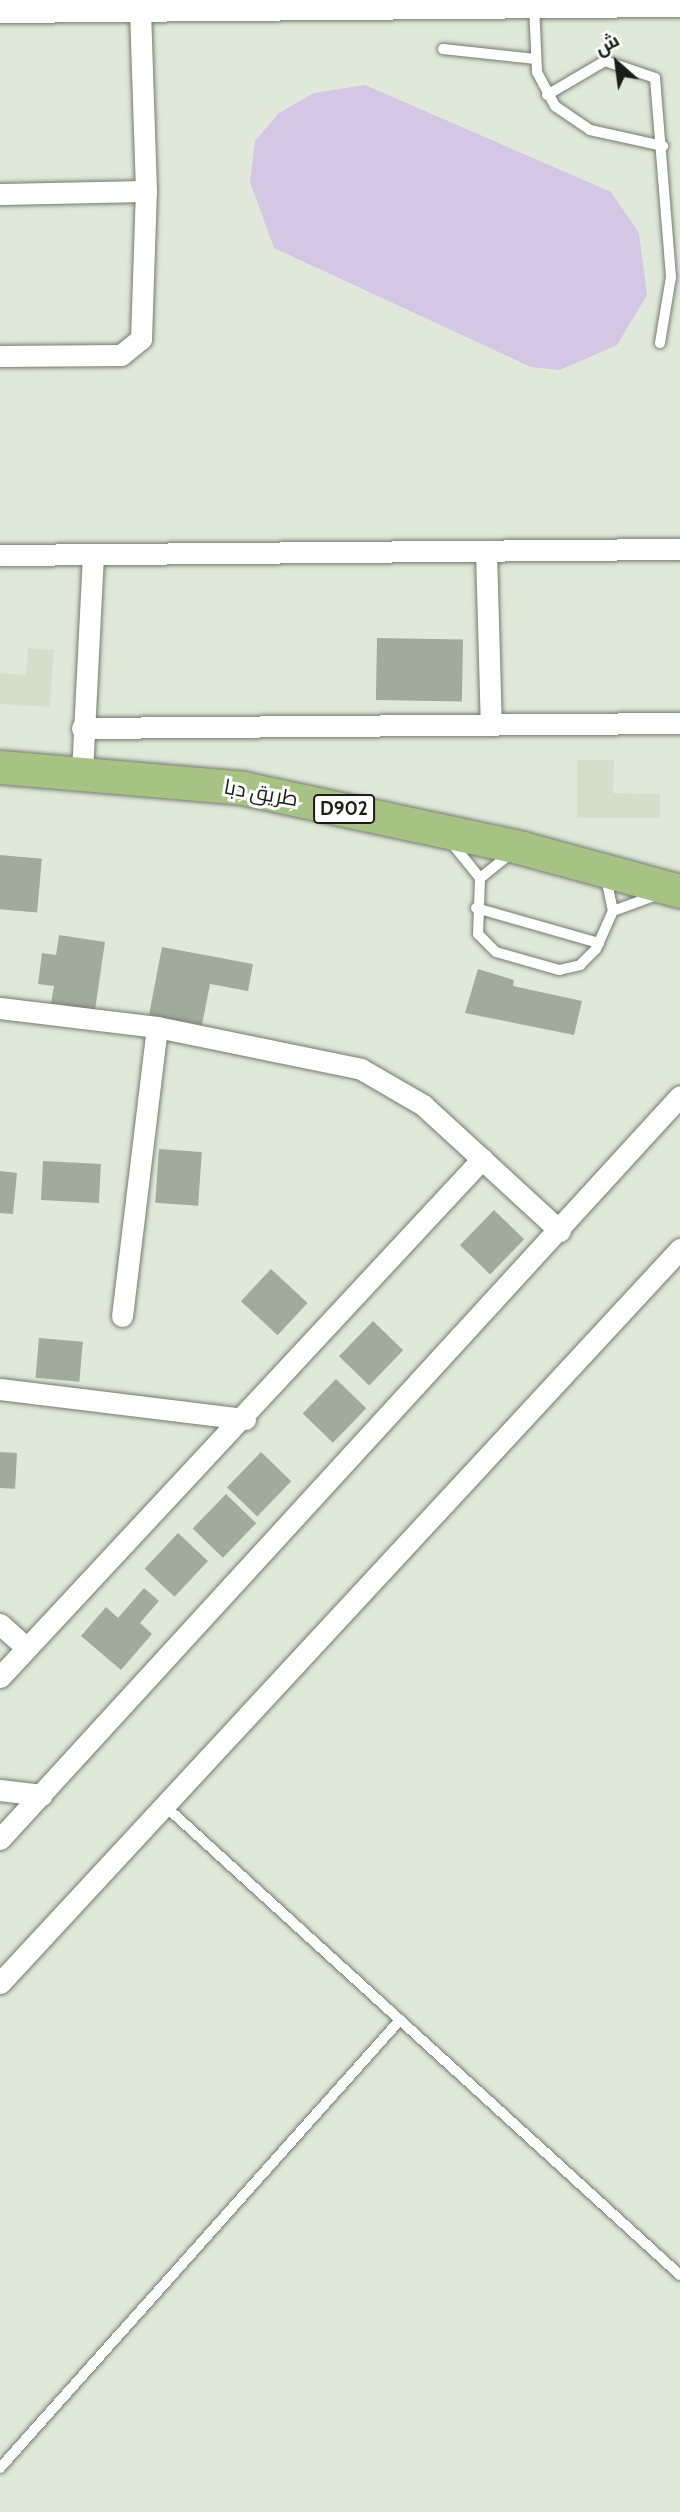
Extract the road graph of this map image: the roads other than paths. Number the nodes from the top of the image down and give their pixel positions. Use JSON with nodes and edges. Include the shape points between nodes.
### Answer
{"nodes":[{"id":1,"x":443,"y":3,"type":"edge"},
{"id":2,"x":206,"y":4,"type":"edge"},
{"id":3,"x":680,"y":4,"type":"edge"},
{"id":4,"x":534,"y":5,"type":"junction"},
{"id":5,"x":140,"y":8,"type":"junction"},
{"id":6,"x":0,"y":10,"type":"edge"},
{"id":7,"x":443,"y":49,"type":"dead end"},
{"id":8,"x":535,"y":59,"type":"junction"},
{"id":9,"x":547,"y":95,"type":"junction"},
{"id":10,"x":663,"y":146,"type":"junction"},
{"id":11,"x":146,"y":191,"type":"junction"},
{"id":12,"x":0,"y":194,"type":"edge"},
{"id":13,"x":668,"y":226,"type":"junction"},
{"id":14,"x":680,"y":226,"type":"edge"},
{"id":15,"x":660,"y":343,"type":"dead end"},
{"id":16,"x":0,"y":356,"type":"edge"},
{"id":17,"x":680,"y":549,"type":"edge"},
{"id":18,"x":486,"y":551,"type":"junction"},
{"id":19,"x":0,"y":555,"type":"edge"},
{"id":20,"x":93,"y":555,"type":"junction"},
{"id":21,"x":680,"y":723,"type":"edge"},
{"id":22,"x":491,"y":725,"type":"junction"},
{"id":23,"x":82,"y":728,"type":"junction"},
{"id":24,"x":0,"y":767,"type":"edge"},
{"id":25,"x":82,"y":772,"type":"junction"},
{"id":26,"x":430,"y":826,"type":"junction"},
{"id":27,"x":522,"y":848,"type":"junction"},
{"id":28,"x":600,"y":869,"type":"junction"},
{"id":29,"x":480,"y":878,"type":"junction"},
{"id":30,"x":678,"y":891,"type":"edge"},
{"id":31,"x":476,"y":908,"type":"junction"},
{"id":32,"x":613,"y":911,"type":"junction"},
{"id":33,"x":599,"y":943,"type":"junction"},
{"id":34,"x":0,"y":1008,"type":"edge"},
{"id":35,"x":157,"y":1027,"type":"junction"},
{"id":36,"x":680,"y":1096,"type":"edge"},
{"id":37,"x":482,"y":1159,"type":"junction"},
{"id":38,"x":559,"y":1231,"type":"junction"},
{"id":39,"x":680,"y":1249,"type":"edge"},
{"id":40,"x":122,"y":1316,"type":"dead end"},
{"id":41,"x":0,"y":1389,"type":"edge"},
{"id":42,"x":245,"y":1419,"type":"junction"},
{"id":43,"x":0,"y":1625,"type":"edge"},
{"id":44,"x":27,"y":1648,"type":"junction"},
{"id":45,"x":0,"y":1677,"type":"edge"},
{"id":46,"x":0,"y":1790,"type":"edge"},
{"id":47,"x":42,"y":1795,"type":"junction"},
{"id":48,"x":164,"y":1805,"type":"junction"},
{"id":49,"x":0,"y":1839,"type":"edge"},
{"id":50,"x":0,"y":1983,"type":"edge"},
{"id":51,"x":400,"y":2020,"type":"junction"},
{"id":52,"x":680,"y":2275,"type":"edge"},
{"id":53,"x":0,"y":2468,"type":"edge"}],
"edges":[{"from":1,"to":2,"type":"street"},
{"from":1,"to":4,"type":"street"},
{"from":2,"to":5,"type":"street"},
{"from":3,"to":4,"type":"street"},
{"from":4,"to":8,"type":"lane"},
{"from":5,"to":6,"type":"street"},
{"from":5,"to":11,"type":"street"},
{"from":7,"to":8,"type":"lane"},
{"from":8,"to":9,"type":"lane"},
{"from":9,"to":10,"type":"lane","via":[[584,127]]},
{"from":9,"to":10,"type":"lane","via":[[605,61],[647,71],[656,83]]},
{"from":10,"to":13,"type":"lane"},
{"from":11,"to":12,"type":"street"},
{"from":11,"to":16,"type":"street","via":[[141,339],[121,355]]},
{"from":13,"to":14,"type":"lane"},
{"from":13,"to":15,"type":"lane","via":[[670,296]]},
{"from":17,"to":18,"type":"street"},
{"from":18,"to":20,"type":"street"},
{"from":18,"to":22,"type":"street"},
{"from":19,"to":20,"type":"street"},
{"from":20,"to":23,"type":"street"},
{"from":21,"to":22,"type":"street"},
{"from":22,"to":23,"type":"street"},
{"from":23,"to":25,"type":"street"},
{"from":24,"to":25,"type":"main road","name":"طريق دبا","number":"D902"},
{"from":25,"to":26,"type":"main road","name":"طريق دبا","number":"D902","via":[[243,788]]},
{"from":26,"to":27,"type":"main road","name":"طريق دبا","number":"D902"},
{"from":26,"to":29,"type":"lane"},
{"from":27,"to":28,"type":"main road","name":"طريق دبا","number":"D902"},
{"from":27,"to":29,"type":"lane"},
{"from":28,"to":30,"type":"main road","name":"طريق دبا","number":"D902"},
{"from":28,"to":32,"type":"lane","via":[[610,884]]},
{"from":29,"to":31,"type":"lane"},
{"from":30,"to":32,"type":"lane"},
{"from":31,"to":33,"type":"lane"},
{"from":31,"to":33,"type":"lane","via":[[478,934],[489,948],[559,970],[580,965]]},
{"from":32,"to":33,"type":"lane"},
{"from":34,"to":35,"type":"street"},
{"from":35,"to":37,"type":"street","via":[[361,1069],[423,1105]]},
{"from":35,"to":40,"type":"street"},
{"from":36,"to":38,"type":"street"},
{"from":37,"to":38,"type":"street"},
{"from":37,"to":42,"type":"street"},
{"from":38,"to":47,"type":"street"},
{"from":39,"to":48,"type":"street"},
{"from":41,"to":42,"type":"street"},
{"from":42,"to":44,"type":"street"},
{"from":43,"to":44,"type":"street"},
{"from":44,"to":45,"type":"street"},
{"from":46,"to":47,"type":"street"},
{"from":47,"to":49,"type":"street"},
{"from":48,"to":50,"type":"street"},
{"from":48,"to":51,"type":"lane"},
{"from":51,"to":52,"type":"lane"},
{"from":51,"to":53,"type":"lane"}]}
